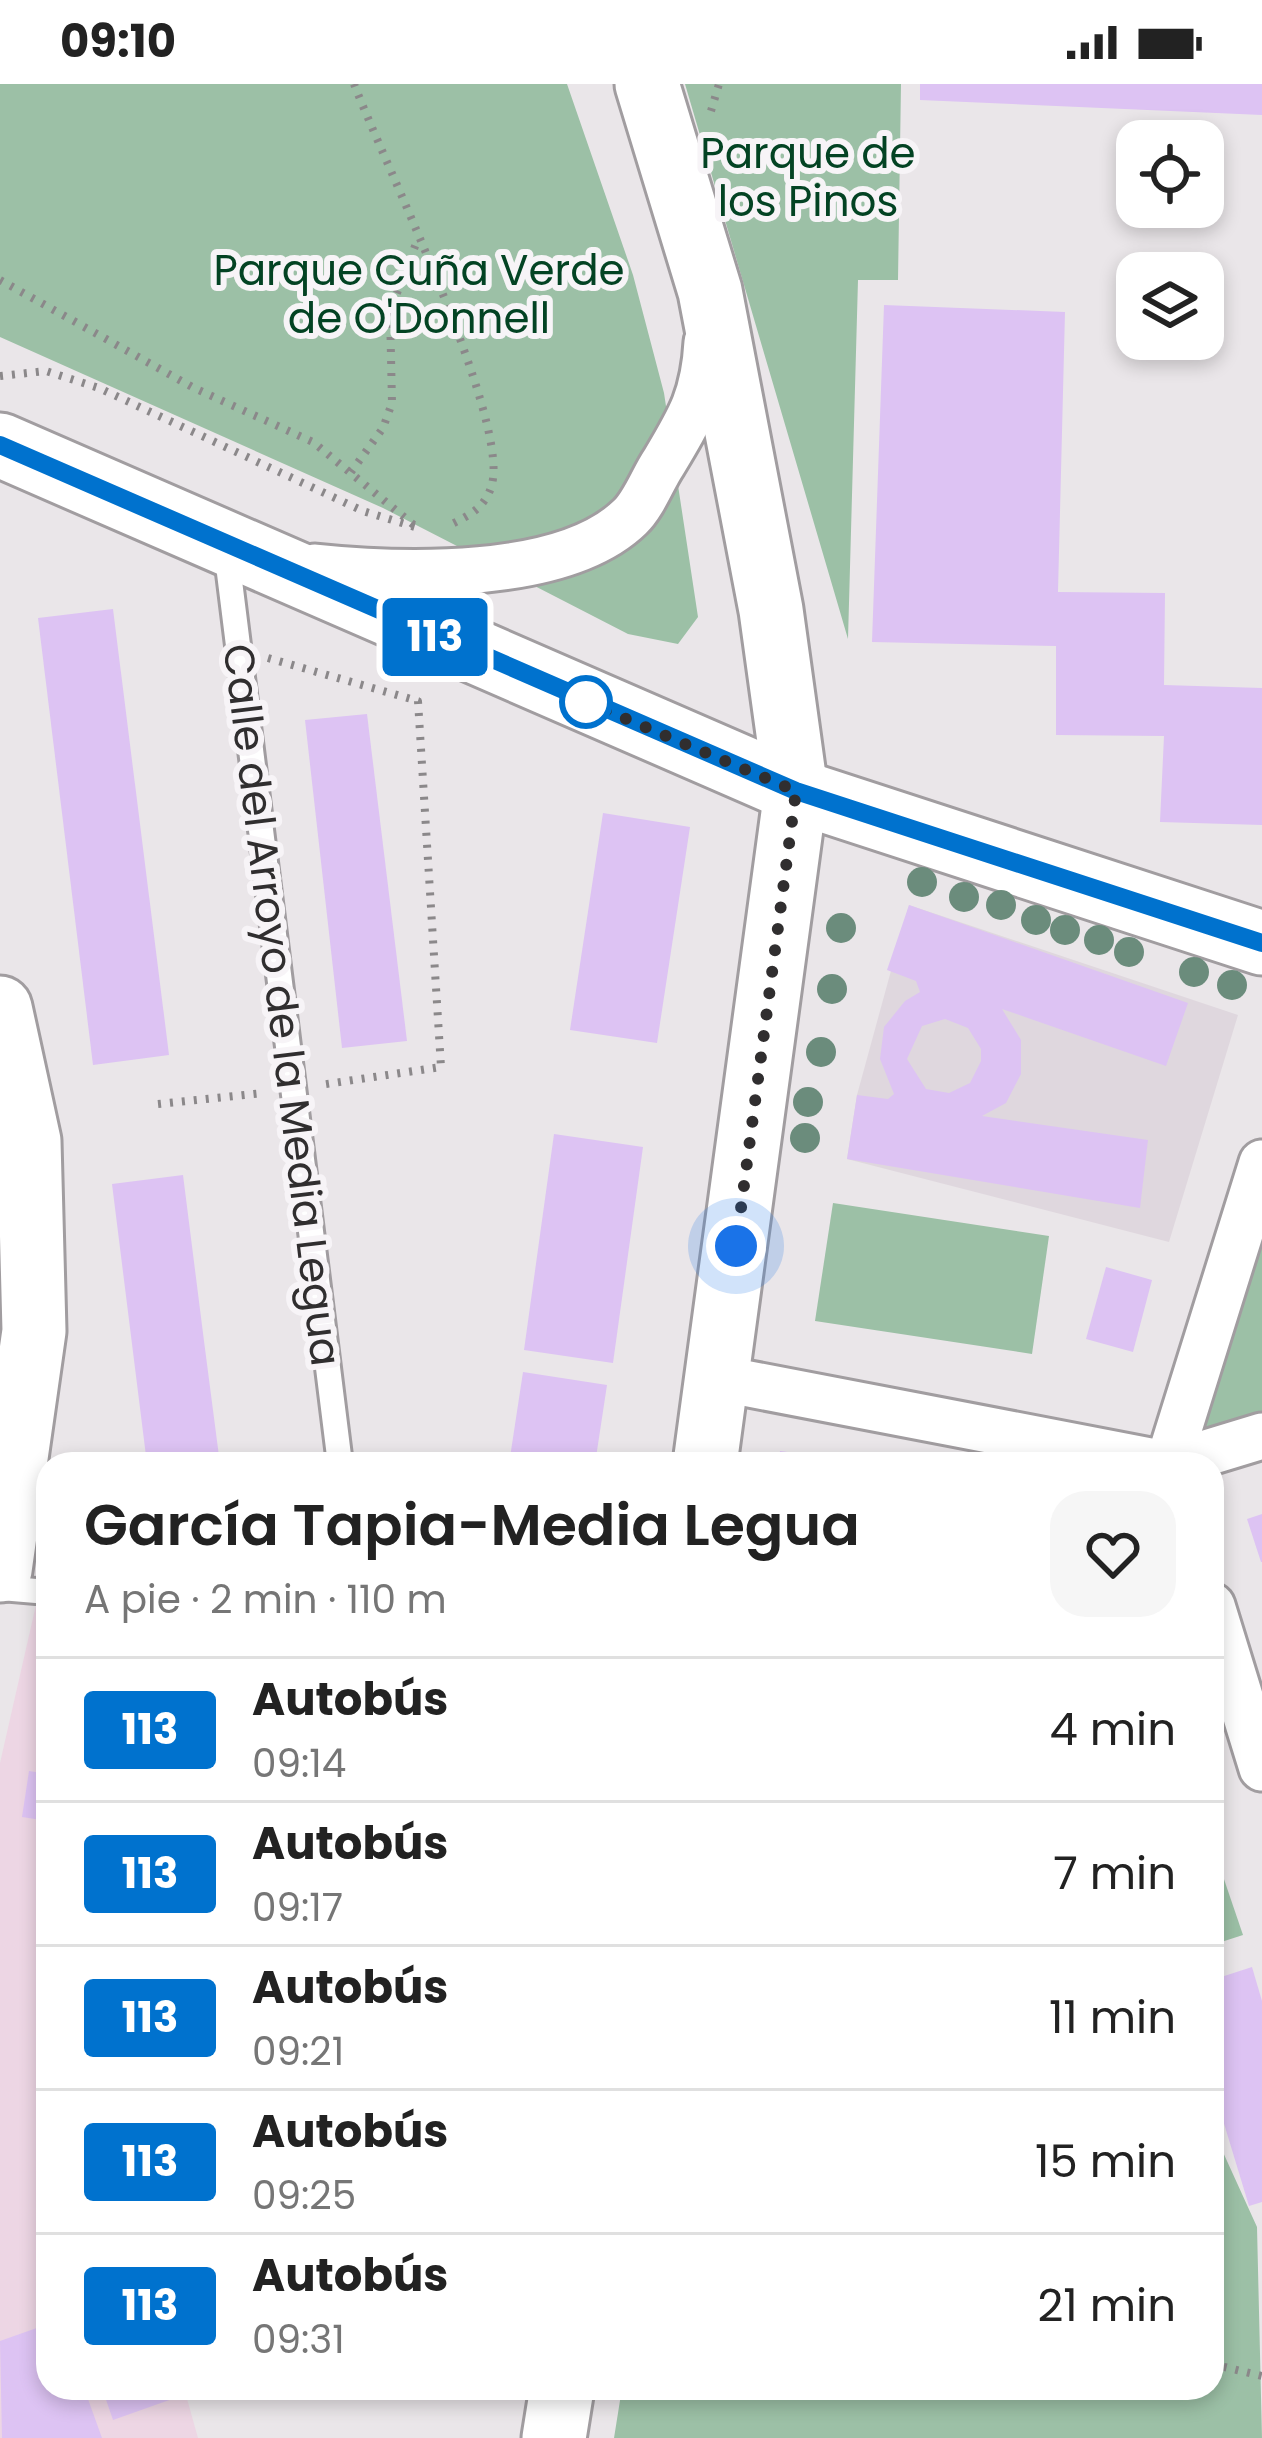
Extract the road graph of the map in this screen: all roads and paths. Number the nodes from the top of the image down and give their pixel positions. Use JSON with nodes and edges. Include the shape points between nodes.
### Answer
{"nodes":[{"id":1,"x":354,"y":84,"type":"edge"},
{"id":2,"x":646,"y":84,"type":"edge"},
{"id":3,"x":418,"y":240,"type":"junction"},
{"id":4,"x":0,"y":280,"type":"edge"},
{"id":5,"x":710,"y":291,"type":"junction"},
{"id":6,"x":0,"y":376,"type":"edge"},
{"id":7,"x":0,"y":445,"type":"edge"},
{"id":8,"x":351,"y":472,"type":"junction"},
{"id":9,"x":418,"y":528,"type":"junction"},
{"id":10,"x":242,"y":554,"type":"junction"},
{"id":11,"x":238,"y":649,"type":"junction"},
{"id":12,"x":796,"y":791,"type":"junction"},
{"id":13,"x":1262,"y":943,"type":"edge"},
{"id":14,"x":0,"y":1008,"type":"edge"},
{"id":15,"x":326,"y":1084,"type":"dead end"},
{"id":16,"x":223,"y":1097,"type":"dead end"},
{"id":17,"x":158,"y":1104,"type":"dead end"},
{"id":18,"x":1262,"y":1163,"type":"edge"},
{"id":19,"x":718,"y":1378,"type":"junction"},
{"id":20,"x":1262,"y":1436,"type":"edge"},
{"id":21,"x":338,"y":1452,"type":"edge"},
{"id":22,"x":707,"y":1452,"type":"edge"},
{"id":23,"x":1105,"y":1452,"type":"edge"},
{"id":24,"x":1172,"y":1452,"type":"edge"},
{"id":25,"x":1208,"y":1452,"type":"edge"},
{"id":26,"x":0,"y":1570,"type":"edge"},
{"id":27,"x":0,"y":1588,"type":"edge"},
{"id":28,"x":36,"y":1591,"type":"edge"},
{"id":29,"x":1224,"y":1645,"type":"edge"},
{"id":30,"x":1262,"y":1768,"type":"edge"},
{"id":31,"x":1224,"y":2367,"type":"edge"},
{"id":32,"x":1262,"y":2377,"type":"edge"},
{"id":33,"x":560,"y":2400,"type":"edge"},
{"id":34,"x":554,"y":2438,"type":"edge"}],
"edges":[{"from":1,"to":3,"type":"path"},
{"from":2,"to":5,"type":"street"},
{"from":3,"to":8,"type":"path","via":[[390,311],[392,403]]},
{"from":3,"to":9,"type":"path","via":[[495,449],[492,485],[478,511],[444,528]]},
{"from":4,"to":8,"type":"path","via":[[194,388],[313,442]]},
{"from":5,"to":10,"type":"street","via":[[704,392],[630,517],[573,550],[447,573],[363,572]]},
{"from":5,"to":12,"type":"street","via":[[771,610]]},
{"from":6,"to":9,"type":"path","via":[[46,371],[99,388],[363,512]]},
{"from":7,"to":10,"type":"street"},
{"from":8,"to":9,"type":"path"},
{"from":10,"to":11,"type":"lane","name":"Calle del Arroyo de la Media Legua"},
{"from":10,"to":12,"type":"street"},
{"from":11,"to":15,"type":"path","via":[[418,701],[441,1067]]},
{"from":11,"to":21,"type":"lane","name":"Calle del Arroyo de la Media Legua"},
{"from":12,"to":13,"type":"street"},
{"from":12,"to":19,"type":"street"},
{"from":14,"to":26,"type":"street","via":[[28,1141],[34,1331]]},
{"from":16,"to":17,"type":"path"},
{"from":18,"to":24,"type":"street"},
{"from":19,"to":22,"type":"street"},
{"from":19,"to":23,"type":"street"},
{"from":20,"to":25,"type":"street"},
{"from":27,"to":28,"type":"lane"},
{"from":29,"to":30,"type":"street"},
{"from":31,"to":32,"type":"path"},
{"from":33,"to":34,"type":"street"}]}
